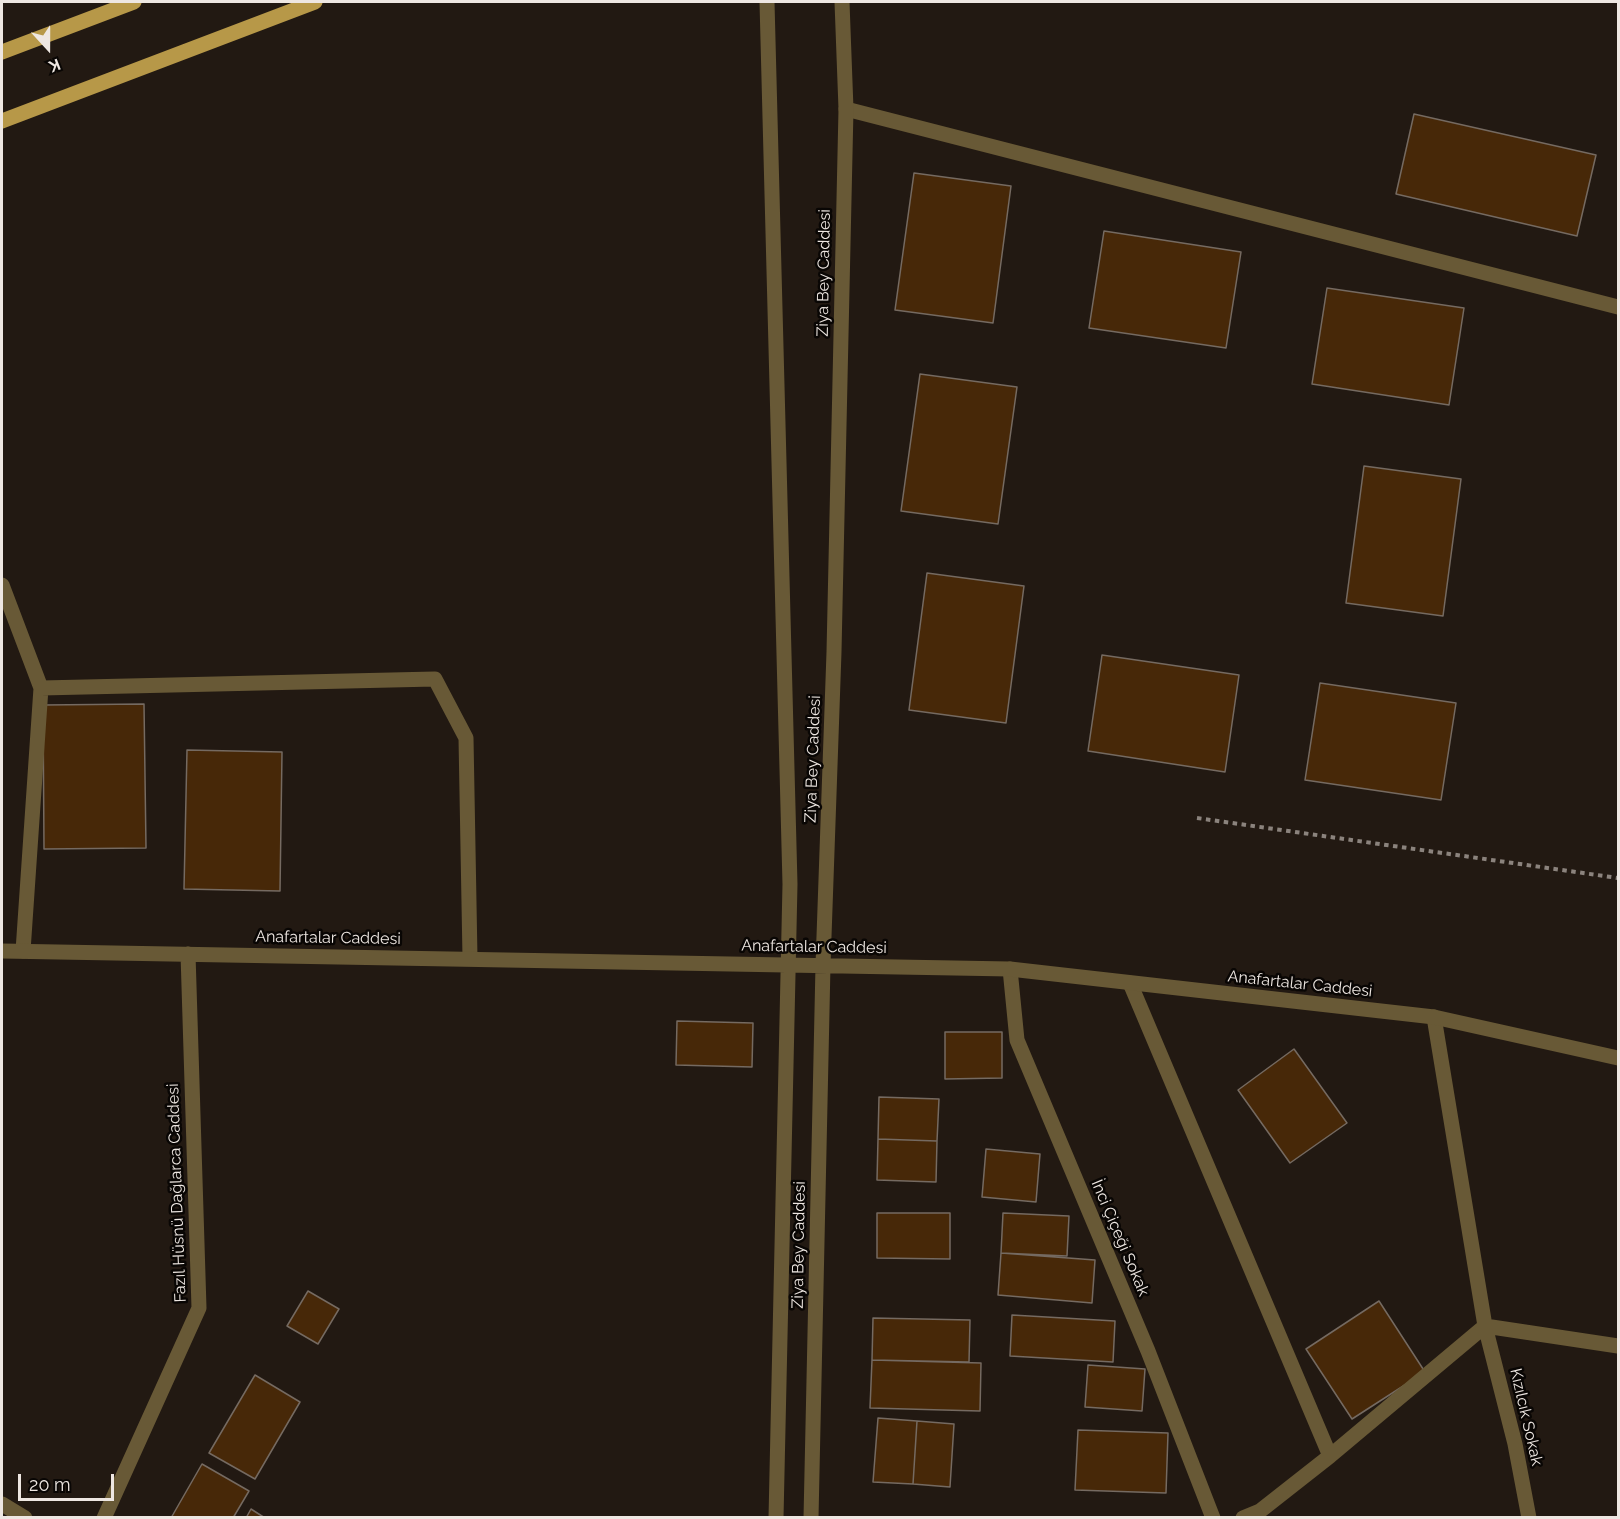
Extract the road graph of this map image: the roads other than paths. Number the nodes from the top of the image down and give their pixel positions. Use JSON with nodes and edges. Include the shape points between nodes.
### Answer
{"nodes":[{"id":1,"x":134,"y":2,"type":"edge"},
{"id":2,"x":315,"y":2,"type":"edge"},
{"id":3,"x":767,"y":2,"type":"edge"},
{"id":4,"x":842,"y":2,"type":"edge"},
{"id":5,"x":2,"y":52,"type":"edge"},
{"id":6,"x":846,"y":109,"type":"junction"},
{"id":7,"x":2,"y":121,"type":"edge"},
{"id":8,"x":1618,"y":307,"type":"edge"},
{"id":9,"x":2,"y":585,"type":"edge"},
{"id":10,"x":41,"y":688,"type":"junction"},
{"id":11,"x":2,"y":951,"type":"edge"},
{"id":12,"x":23,"y":951,"type":"junction"},
{"id":13,"x":188,"y":954,"type":"junction"},
{"id":14,"x":470,"y":958,"type":"junction"},
{"id":15,"x":788,"y":964,"type":"junction"},
{"id":16,"x":823,"y":965,"type":"junction"},
{"id":17,"x":1010,"y":969,"type":"junction"},
{"id":18,"x":1130,"y":983,"type":"junction"},
{"id":19,"x":1434,"y":1017,"type":"junction"},
{"id":20,"x":1618,"y":1058,"type":"edge"},
{"id":21,"x":1485,"y":1326,"type":"junction"},
{"id":22,"x":1618,"y":1346,"type":"edge"},
{"id":23,"x":1330,"y":1456,"type":"junction"},
{"id":24,"x":2,"y":1504,"type":"edge"},
{"id":25,"x":1260,"y":1514,"type":"edge"},
{"id":26,"x":25,"y":1518,"type":"edge"},
{"id":27,"x":104,"y":1518,"type":"edge"},
{"id":28,"x":776,"y":1518,"type":"edge"},
{"id":29,"x":811,"y":1518,"type":"edge"},
{"id":30,"x":1213,"y":1518,"type":"edge"},
{"id":31,"x":1243,"y":1518,"type":"edge"},
{"id":32,"x":1529,"y":1518,"type":"edge"}],
"edges":[{"from":1,"to":5,"type":"main road"},
{"from":2,"to":7,"type":"main road"},
{"from":3,"to":15,"type":"street","name":"Ziya Bey Caddesi","via":[[790,873]]},
{"from":4,"to":6,"type":"street","name":"Ziya Bey Caddesi"},
{"from":6,"to":8,"type":"street"},
{"from":6,"to":16,"type":"street","name":"Ziya Bey Caddesi","via":[[834,675]]},
{"from":9,"to":10,"type":"street"},
{"from":10,"to":12,"type":"street"},
{"from":10,"to":14,"type":"street","via":[[435,679],[466,738]]},
{"from":11,"to":12,"type":"street","name":"Anafartalar Caddesi"},
{"from":12,"to":13,"type":"street","name":"Anafartalar Caddesi"},
{"from":13,"to":14,"type":"street","name":"Anafartalar Caddesi"},
{"from":13,"to":27,"type":"street","name":"Fazıl Hüsnü Dağlarca Caddesi","via":[[199,1308]]},
{"from":14,"to":15,"type":"street","name":"Anafartalar Caddesi"},
{"from":15,"to":16,"type":"street","name":"Anafartalar Caddesi"},
{"from":15,"to":28,"type":"street","name":"Ziya Bey Caddesi"},
{"from":16,"to":17,"type":"street","name":"Anafartalar Caddesi"},
{"from":16,"to":29,"type":"street","name":"Ziya Bey Caddesi"},
{"from":17,"to":18,"type":"street","name":"Anafartalar Caddesi"},
{"from":17,"to":30,"type":"street","name":"İnci Çiçeği Sokak","via":[[1017,1040],[1148,1351]]},
{"from":18,"to":19,"type":"street","name":"Anafartalar Caddesi"},
{"from":18,"to":23,"type":"street"},
{"from":19,"to":20,"type":"street","name":"Anafartalar Caddesi"},
{"from":19,"to":21,"type":"street","name":"Kızılcık Sokak"},
{"from":21,"to":22,"type":"street"},
{"from":21,"to":23,"type":"street"},
{"from":21,"to":32,"type":"street","name":"Kızılcık Sokak"},
{"from":23,"to":25,"type":"street"},
{"from":24,"to":26,"type":"street"},
{"from":25,"to":31,"type":"street"}]}
